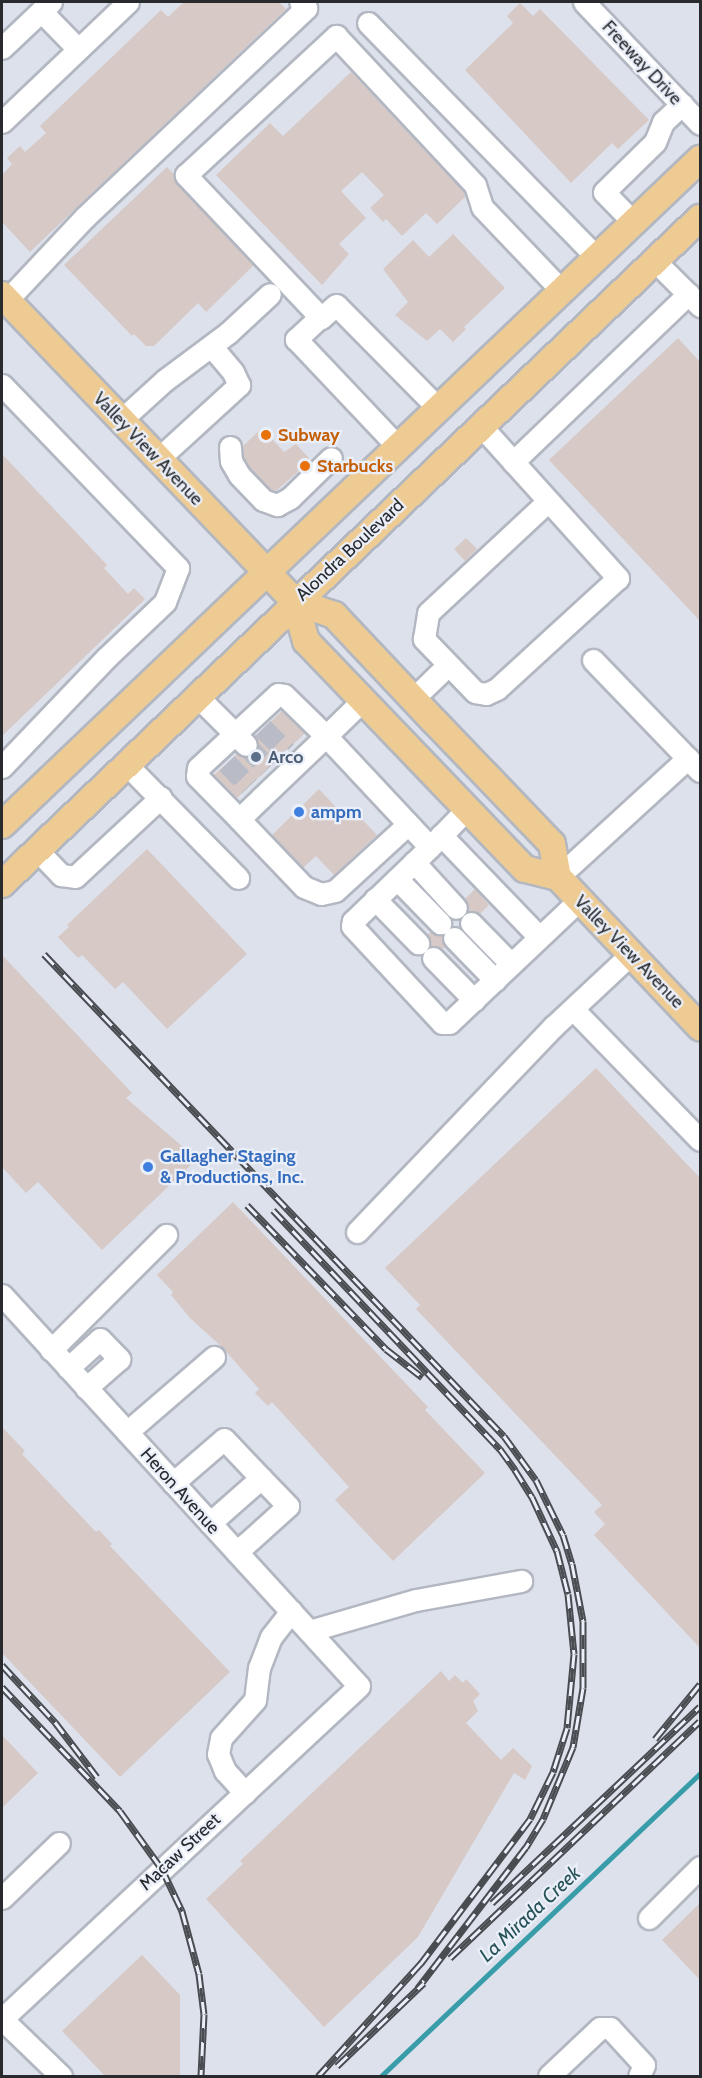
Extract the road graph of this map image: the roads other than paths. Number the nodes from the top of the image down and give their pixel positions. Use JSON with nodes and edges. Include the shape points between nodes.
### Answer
{"nodes":[{"id":1,"x":128,"y":2,"type":"edge"},
{"id":2,"x":300,"y":2,"type":"edge"},
{"id":3,"x":584,"y":2,"type":"edge"},
{"id":4,"x":46,"y":6,"type":"edge"},
{"id":5,"x":368,"y":23,"type":"dead end"},
{"id":6,"x":2,"y":48,"type":"edge"},
{"id":7,"x":78,"y":49,"type":"junction"},
{"id":8,"x":682,"y":104,"type":"junction"},
{"id":9,"x":3,"y":117,"type":"edge"},
{"id":10,"x":700,"y":124,"type":"edge"},
{"id":11,"x":700,"y":159,"type":"edge"},
{"id":12,"x":700,"y":218,"type":"edge"},
{"id":13,"x":634,"y":223,"type":"junction"},
{"id":14,"x":597,"y":258,"type":"junction"},
{"id":15,"x":655,"y":261,"type":"junction"},
{"id":16,"x":562,"y":291,"type":"junction"},
{"id":17,"x":270,"y":294,"type":"dead end"},
{"id":18,"x":4,"y":298,"type":"edge"},
{"id":19,"x":697,"y":300,"type":"edge"},
{"id":20,"x":320,"y":317,"type":"junction"},
{"id":21,"x":211,"y":346,"type":"junction"},
{"id":22,"x":2,"y":385,"type":"edge"},
{"id":23,"x":439,"y":409,"type":"junction"},
{"id":24,"x":121,"y":420,"type":"junction"},
{"id":25,"x":481,"y":426,"type":"junction"},
{"id":26,"x":230,"y":447,"type":"dead end"},
{"id":27,"x":398,"y":447,"type":"junction"},
{"id":28,"x":331,"y":458,"type":"dead end"},
{"id":29,"x":158,"y":459,"type":"junction"},
{"id":30,"x":513,"y":462,"type":"junction"},
{"id":31,"x":548,"y":501,"type":"junction"},
{"id":32,"x":267,"y":573,"type":"junction"},
{"id":33,"x":295,"y":602,"type":"junction"},
{"id":34,"x":593,"y":660,"type":"dead end"},
{"id":35,"x":440,"y":673,"type":"dead end"},
{"id":36,"x":419,"y":693,"type":"dead end"},
{"id":37,"x":197,"y":696,"type":"junction"},
{"id":38,"x":363,"y":700,"type":"junction"},
{"id":39,"x":326,"y":736,"type":"junction"},
{"id":40,"x":240,"y":740,"type":"junction"},
{"id":41,"x":126,"y":764,"type":"junction"},
{"id":42,"x":694,"y":764,"type":"edge"},
{"id":43,"x":2,"y":767,"type":"edge"},
{"id":44,"x":161,"y":797,"type":"junction"},
{"id":45,"x":467,"y":809,"type":"junction"},
{"id":46,"x":239,"y":819,"type":"junction"},
{"id":47,"x":408,"y":824,"type":"junction"},
{"id":48,"x":2,"y":825,"type":"edge"},
{"id":49,"x":435,"y":841,"type":"junction"},
{"id":50,"x":37,"y":850,"type":"junction"},
{"id":51,"x":414,"y":862,"type":"junction"},
{"id":52,"x":558,"y":877,"type":"junction"},
{"id":53,"x":238,"y":878,"type":"dead end"},
{"id":54,"x":397,"y":879,"type":"junction"},
{"id":55,"x":2,"y":884,"type":"edge"},
{"id":56,"x":375,"y":899,"type":"junction"},
{"id":57,"x":579,"y":900,"type":"junction"},
{"id":58,"x":539,"y":937,"type":"junction"},
{"id":59,"x":631,"y":954,"type":"junction"},
{"id":60,"x":511,"y":964,"type":"junction"},
{"id":61,"x":495,"y":980,"type":"junction"},
{"id":62,"x":474,"y":1000,"type":"junction"},
{"id":63,"x":573,"y":1009,"type":"junction"},
{"id":64,"x":700,"y":1025,"type":"edge"},
{"id":65,"x":700,"y":1140,"type":"edge"},
{"id":66,"x":357,"y":1232,"type":"dead end"},
{"id":67,"x":166,"y":1235,"type":"dead end"},
{"id":68,"x":2,"y":1295,"type":"edge"},
{"id":69,"x":51,"y":1350,"type":"junction"},
{"id":70,"x":214,"y":1357,"type":"dead end"},
{"id":71,"x":68,"y":1368,"type":"junction"},
{"id":72,"x":86,"y":1388,"type":"junction"},
{"id":73,"x":127,"y":1432,"type":"junction"},
{"id":74,"x":261,"y":1478,"type":"junction"},
{"id":75,"x":173,"y":1483,"type":"junction"},
{"id":76,"x":210,"y":1523,"type":"junction"},
{"id":77,"x":237,"y":1552,"type":"junction"},
{"id":78,"x":521,"y":1581,"type":"dead end"},
{"id":79,"x":291,"y":1611,"type":"junction"},
{"id":80,"x":309,"y":1631,"type":"junction"},
{"id":81,"x":359,"y":1686,"type":"joint"},
{"id":82,"x":244,"y":1793,"type":"junction"},
{"id":83,"x":58,"y":1843,"type":"dead end"},
{"id":84,"x":700,"y":1867,"type":"edge"},
{"id":85,"x":2,"y":1898,"type":"edge"},
{"id":86,"x":649,"y":1918,"type":"dead end"},
{"id":87,"x":2,"y":2019,"type":"edge"},
{"id":88,"x":61,"y":2076,"type":"edge"},
{"id":89,"x":549,"y":2076,"type":"edge"},
{"id":90,"x":639,"y":2076,"type":"edge"}],
"edges":[{"from":1,"to":7,"type":"street"},
{"from":2,"to":18,"type":"street","via":[[306,8]]},
{"from":3,"to":8,"type":"street","name":"Freeway Drive"},
{"from":4,"to":6,"type":"street"},
{"from":4,"to":7,"type":"street"},
{"from":5,"to":14,"type":"street"},
{"from":7,"to":9,"type":"street"},
{"from":8,"to":10,"type":"street","name":"Freeway Drive"},
{"from":8,"to":13,"type":"street","via":[[663,122],[655,142],[604,192]]},
{"from":11,"to":13,"type":"main road"},
{"from":12,"to":15,"type":"main road","name":"Alondra Boulevard"},
{"from":13,"to":14,"type":"main road"},
{"from":14,"to":16,"type":"main road"},
{"from":15,"to":19,"type":"street"},
{"from":15,"to":25,"type":"main road","name":"Alondra Boulevard"},
{"from":16,"to":20,"type":"street","via":[[482,207],[475,185],[336,36],[186,175]]},
{"from":16,"to":23,"type":"main road"},
{"from":17,"to":21,"type":"street"},
{"from":18,"to":24,"type":"main road","name":"Valley View Avenue"},
{"from":19,"to":30,"type":"street"},
{"from":20,"to":23,"type":"street","via":[[336,305]]},
{"from":20,"to":27,"type":"street","via":[[296,339]]},
{"from":21,"to":24,"type":"street"},
{"from":21,"to":29,"type":"street","via":[[239,385]]},
{"from":22,"to":43,"type":"street","via":[[178,568],[165,602]]},
{"from":23,"to":27,"type":"main road"},
{"from":24,"to":29,"type":"main road","name":"Valley View Avenue"},
{"from":25,"to":30,"type":"street"},
{"from":25,"to":33,"type":"main road","name":"Alondra Boulevard"},
{"from":26,"to":28,"type":"street","via":[[231,461],[239,475],[263,501],[277,505],[290,498]]},
{"from":27,"to":32,"type":"main road"},
{"from":29,"to":32,"type":"main road","name":"Valley View Avenue"},
{"from":30,"to":31,"type":"street"},
{"from":31,"to":31,"type":"street","via":[[428,613],[424,639],[475,692],[486,694],[498,689],[618,578]]},
{"from":32,"to":33,"type":"main road","name":"Valley View Avenue"},
{"from":32,"to":48,"type":"main road"},
{"from":33,"to":37,"type":"main road","name":"Alondra Boulevard"},
{"from":33,"to":38,"type":"main road","name":"Valley View Avenue","via":[[306,641]]},
{"from":33,"to":52,"type":"main road","name":"Valley View Avenue","via":[[334,615],[552,844]]},
{"from":34,"to":42,"type":"street"},
{"from":35,"to":36,"type":"street"},
{"from":37,"to":40,"type":"street"},
{"from":37,"to":41,"type":"main road","name":"Alondra Boulevard"},
{"from":38,"to":39,"type":"street"},
{"from":38,"to":45,"type":"main road","name":"Valley View Avenue"},
{"from":39,"to":40,"type":"street","via":[[284,695],[278,694]]},
{"from":39,"to":46,"type":"street","via":[[291,757],[273,774],[255,792]]},
{"from":39,"to":47,"type":"street"},
{"from":40,"to":46,"type":"street","via":[[221,757],[198,768],[197,776]]},
{"from":41,"to":44,"type":"street"},
{"from":41,"to":50,"type":"main road","name":"Alondra Boulevard"},
{"from":42,"to":52,"type":"street"},
{"from":44,"to":50,"type":"street","via":[[75,877],[61,875]]},
{"from":44,"to":53,"type":"street"},
{"from":45,"to":49,"type":"street"},
{"from":45,"to":52,"type":"main road","name":"Valley View Avenue","via":[[525,869]]},
{"from":46,"to":47,"type":"street","via":[[304,887],[321,894],[335,891]]},
{"from":47,"to":49,"type":"street"},
{"from":49,"to":51,"type":"street"},
{"from":49,"to":58,"type":"street"},
{"from":50,"to":55,"type":"main road","name":"Alondra Boulevard"},
{"from":51,"to":54,"type":"street"},
{"from":51,"to":60,"type":"street"},
{"from":52,"to":57,"type":"main road","name":"Valley View Avenue"},
{"from":54,"to":56,"type":"street"},
{"from":54,"to":61,"type":"street"},
{"from":56,"to":62,"type":"street"},
{"from":56,"to":62,"type":"street","via":[[352,926],[442,1023],[449,1023]]},
{"from":57,"to":58,"type":"street"},
{"from":57,"to":59,"type":"main road","name":"Valley View Avenue"},
{"from":58,"to":60,"type":"street"},
{"from":59,"to":63,"type":"street"},
{"from":59,"to":64,"type":"main road","name":"Valley View Avenue"},
{"from":60,"to":61,"type":"street"},
{"from":61,"to":62,"type":"street"},
{"from":63,"to":65,"type":"street"},
{"from":63,"to":66,"type":"street"},
{"from":67,"to":69,"type":"street"},
{"from":68,"to":69,"type":"street","name":"Heron Avenue"},
{"from":69,"to":71,"type":"street","name":"Heron Avenue"},
{"from":70,"to":73,"type":"street"},
{"from":71,"to":72,"type":"street","name":"Heron Avenue"},
{"from":71,"to":72,"type":"street","via":[[100,1339],[118,1359]]},
{"from":72,"to":73,"type":"street","name":"Heron Avenue"},
{"from":73,"to":75,"type":"street","name":"Heron Avenue"},
{"from":74,"to":75,"type":"street","via":[[224,1439]]},
{"from":74,"to":76,"type":"street"},
{"from":74,"to":77,"type":"street","via":[[288,1506]]},
{"from":75,"to":76,"type":"street","name":"Heron Avenue"},
{"from":76,"to":77,"type":"street","name":"Heron Avenue"},
{"from":77,"to":79,"type":"street","name":"Heron Avenue"},
{"from":78,"to":80,"type":"street","via":[[416,1600]]},
{"from":79,"to":80,"type":"street","name":"Heron Avenue"},
{"from":79,"to":82,"type":"street","via":[[271,1637],[259,1668],[255,1700],[221,1738],[218,1754],[225,1771]]},
{"from":80,"to":81,"type":"street","name":"Heron Avenue"},
{"from":81,"to":82,"type":"street","name":"Macaw Street"},
{"from":82,"to":87,"type":"street","name":"Macaw Street"},
{"from":83,"to":85,"type":"street"},
{"from":84,"to":86,"type":"street"},
{"from":87,"to":88,"type":"street"},
{"from":89,"to":90,"type":"street","via":[[600,2028],[610,2028],[644,2065]]}]}
